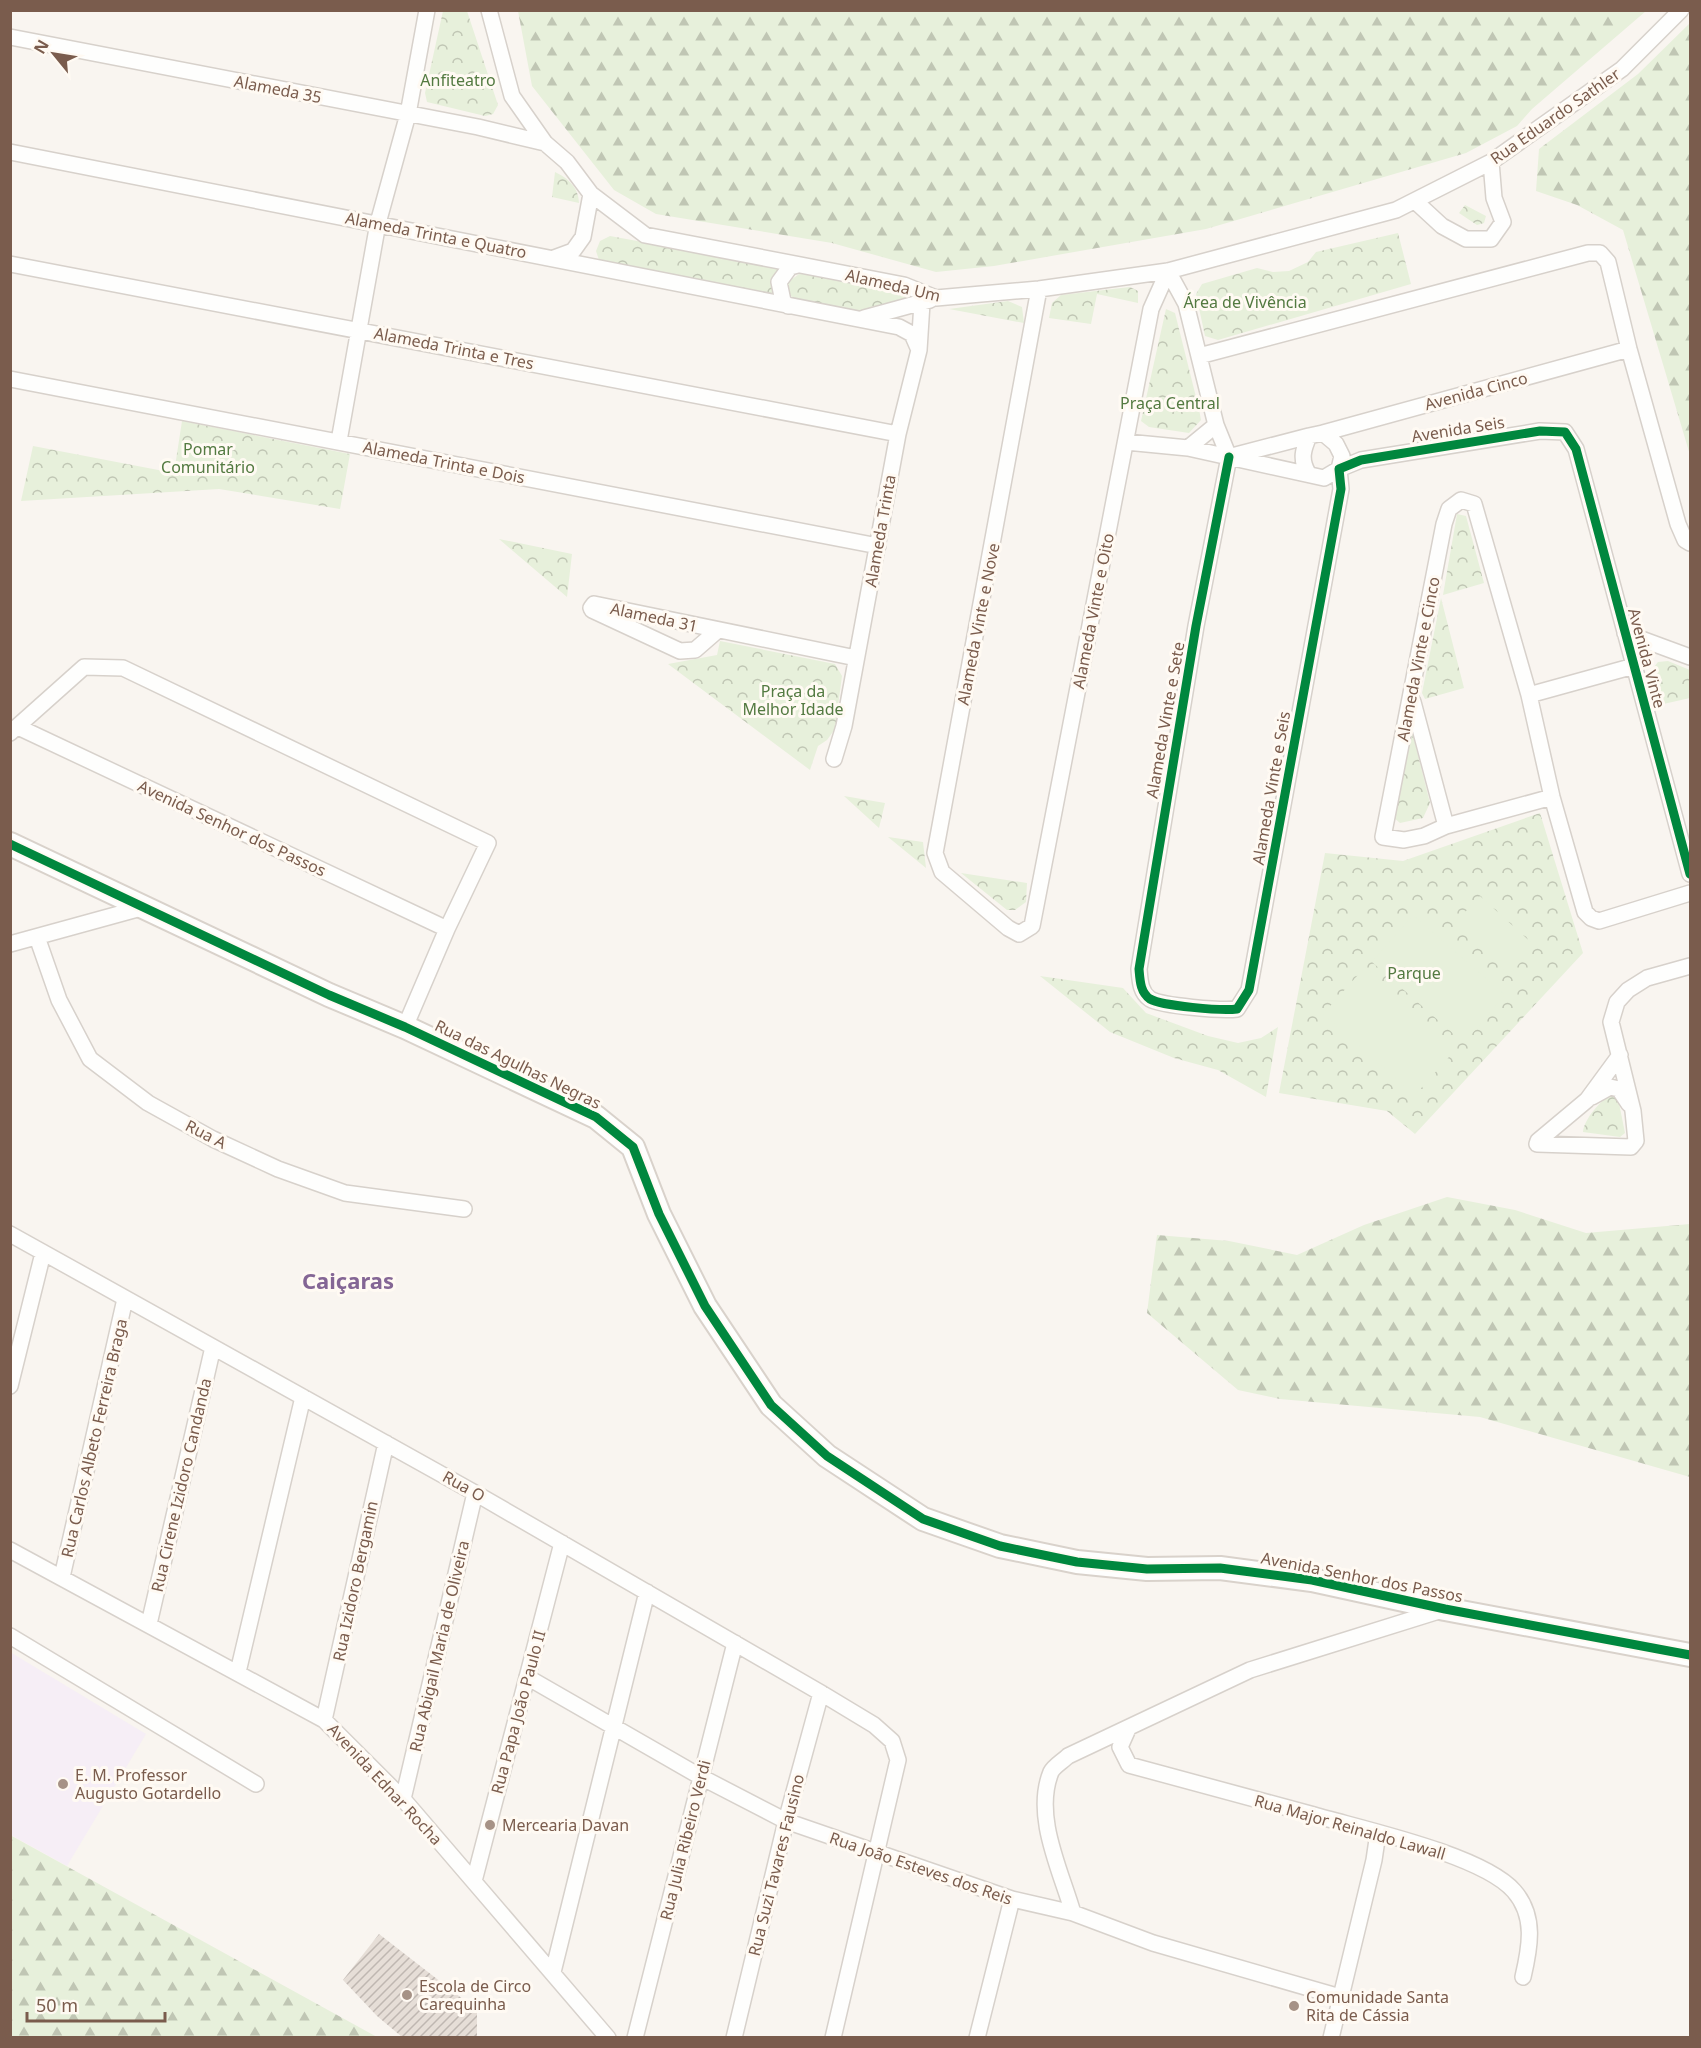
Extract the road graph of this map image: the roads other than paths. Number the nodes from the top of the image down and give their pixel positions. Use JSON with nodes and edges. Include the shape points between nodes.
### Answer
{"nodes":[{"id":1,"x":427,"y":10,"type":"edge"},
{"id":2,"x":1681,"y":10,"type":"edge"},
{"id":3,"x":487,"y":13,"type":"edge"},
{"id":4,"x":10,"y":37,"type":"edge"},
{"id":5,"x":408,"y":114,"type":"junction"},
{"id":6,"x":545,"y":143,"type":"junction"},
{"id":7,"x":10,"y":152,"type":"edge"},
{"id":8,"x":1491,"y":162,"type":"junction"},
{"id":9,"x":591,"y":194,"type":"junction"},
{"id":10,"x":1416,"y":202,"type":"junction"},
{"id":11,"x":378,"y":223,"type":"junction"},
{"id":12,"x":554,"y":258,"type":"junction"},
{"id":13,"x":10,"y":264,"type":"edge"},
{"id":14,"x":798,"y":265,"type":"junction"},
{"id":15,"x":1168,"y":272,"type":"junction"},
{"id":16,"x":1039,"y":289,"type":"junction"},
{"id":17,"x":929,"y":300,"type":"junction"},
{"id":18,"x":1186,"y":304,"type":"junction"},
{"id":19,"x":788,"y":306,"type":"junction"},
{"id":20,"x":1150,"y":309,"type":"junction"},
{"id":21,"x":861,"y":318,"type":"junction"},
{"id":22,"x":359,"y":330,"type":"junction"},
{"id":23,"x":1629,"y":349,"type":"junction"},
{"id":24,"x":919,"y":350,"type":"junction"},
{"id":25,"x":1199,"y":356,"type":"junction"},
{"id":26,"x":10,"y":379,"type":"edge"},
{"id":27,"x":1216,"y":426,"type":"junction"},
{"id":28,"x":898,"y":434,"type":"junction"},
{"id":29,"x":1316,"y":435,"type":"junction"},
{"id":30,"x":339,"y":441,"type":"junction"},
{"id":31,"x":1126,"y":442,"type":"junction"},
{"id":32,"x":1188,"y":448,"type":"junction"},
{"id":33,"x":1576,"y":449,"type":"joint"},
{"id":34,"x":1229,"y":457,"type":"junction"},
{"id":35,"x":1339,"y":470,"type":"junction"},
{"id":36,"x":1308,"y":473,"type":"junction"},
{"id":37,"x":1690,"y":543,"type":"edge"},
{"id":38,"x":878,"y":546,"type":"junction"},
{"id":39,"x":718,"y":630,"type":"junction"},
{"id":40,"x":1625,"y":633,"type":"junction"},
{"id":41,"x":1690,"y":657,"type":"edge"},
{"id":42,"x":856,"y":658,"type":"junction"},
{"id":43,"x":1634,"y":666,"type":"junction"},
{"id":44,"x":1529,"y":695,"type":"junction"},
{"id":45,"x":1412,"y":698,"type":"junction"},
{"id":46,"x":14,"y":730,"type":"edge"},
{"id":47,"x":834,"y":759,"type":"dead end"},
{"id":48,"x":1552,"y":797,"type":"junction"},
{"id":49,"x":1446,"y":826,"type":"junction"},
{"id":50,"x":10,"y":844,"type":"edge"},
{"id":51,"x":1690,"y":874,"type":"edge"},
{"id":52,"x":1690,"y":893,"type":"edge"},
{"id":53,"x":141,"y":908,"type":"junction"},
{"id":54,"x":1008,"y":928,"type":"joint"},
{"id":55,"x":447,"y":929,"type":"junction"},
{"id":56,"x":37,"y":937,"type":"junction"},
{"id":57,"x":10,"y":945,"type":"edge"},
{"id":58,"x":1690,"y":966,"type":"edge"},
{"id":59,"x":1142,"y":990,"type":"joint"},
{"id":60,"x":405,"y":1027,"type":"junction"},
{"id":61,"x":1620,"y":1055,"type":"junction"},
{"id":62,"x":1587,"y":1100,"type":"junction"},
{"id":63,"x":1633,"y":1111,"type":"junction"},
{"id":64,"x":464,"y":1209,"type":"dead end"},
{"id":65,"x":10,"y":1234,"type":"edge"},
{"id":66,"x":43,"y":1253,"type":"junction"},
{"id":67,"x":125,"y":1299,"type":"junction"},
{"id":68,"x":213,"y":1347,"type":"junction"},
{"id":69,"x":10,"y":1386,"type":"edge"},
{"id":70,"x":303,"y":1397,"type":"junction"},
{"id":71,"x":386,"y":1443,"type":"junction"},
{"id":72,"x":475,"y":1493,"type":"junction"},
{"id":73,"x":923,"y":1519,"type":"joint"},
{"id":74,"x":562,"y":1543,"type":"junction"},
{"id":75,"x":10,"y":1550,"type":"edge"},
{"id":76,"x":62,"y":1577,"type":"junction"},
{"id":77,"x":647,"y":1592,"type":"junction"},
{"id":78,"x":1445,"y":1609,"type":"junction"},
{"id":79,"x":149,"y":1624,"type":"junction"},
{"id":80,"x":10,"y":1636,"type":"edge"},
{"id":81,"x":735,"y":1643,"type":"junction"},
{"id":82,"x":1690,"y":1655,"type":"edge"},
{"id":83,"x":238,"y":1672,"type":"junction"},
{"id":84,"x":527,"y":1677,"type":"junction"},
{"id":85,"x":821,"y":1693,"type":"junction"},
{"id":86,"x":324,"y":1719,"type":"junction"},
{"id":87,"x":614,"y":1728,"type":"junction"},
{"id":88,"x":1128,"y":1729,"type":"junction"},
{"id":89,"x":701,"y":1777,"type":"junction"},
{"id":90,"x":256,"y":1784,"type":"dead end"},
{"id":91,"x":402,"y":1799,"type":"junction"},
{"id":92,"x":786,"y":1821,"type":"junction"},
{"id":93,"x":1377,"y":1833,"type":"junction"},
{"id":94,"x":874,"y":1852,"type":"junction"},
{"id":95,"x":474,"y":1881,"type":"junction"},
{"id":96,"x":1012,"y":1899,"type":"junction"},
{"id":97,"x":1073,"y":1913,"type":"junction"},
{"id":98,"x":553,"y":1972,"type":"junction"},
{"id":99,"x":1522,"y":1977,"type":"dead end"},
{"id":100,"x":1340,"y":1997,"type":"junction"},
{"id":101,"x":608,"y":2037,"type":"edge"},
{"id":102,"x":635,"y":2037,"type":"edge"},
{"id":103,"x":734,"y":2037,"type":"edge"},
{"id":104,"x":833,"y":2037,"type":"edge"},
{"id":105,"x":976,"y":2037,"type":"edge"},
{"id":106,"x":1331,"y":2037,"type":"edge"}],
"edges":[{"from":1,"to":5,"type":"street"},
{"from":2,"to":8,"type":"street","name":"Rua Eduardo Sathler","via":[[1622,69]]},
{"from":3,"to":6,"type":"street","name":"Alameda Um","via":[[512,96]]},
{"from":4,"to":5,"type":"street","name":"Alameda 35"},
{"from":5,"to":6,"type":"street","name":"Alameda 35"},
{"from":5,"to":11,"type":"street"},
{"from":6,"to":9,"type":"street","name":"Alameda Um","via":[[567,162]]},
{"from":7,"to":11,"type":"street","name":"Alameda Trinta e Quatro"},
{"from":8,"to":10,"type":"street","name":"Rua Eduardo Sathler"},
{"from":8,"to":10,"type":"street","via":[[1494,198],[1503,222],[1491,240],[1466,239],[1442,226]]},
{"from":9,"to":12,"type":"street","via":[[583,237],[573,251]]},
{"from":9,"to":14,"type":"street","name":"Alameda Um","via":[[645,235]]},
{"from":10,"to":15,"type":"street","name":"Alameda Um"},
{"from":11,"to":12,"type":"street","name":"Alameda Trinta e Quatro"},
{"from":11,"to":22,"type":"street"},
{"from":12,"to":19,"type":"street","name":"Alameda Trinta e Quatro"},
{"from":13,"to":22,"type":"street","name":"Alameda Trinta e Tres"},
{"from":14,"to":17,"type":"street","name":"Alameda Um","via":[[904,285]]},
{"from":14,"to":19,"type":"street","via":[[790,267],[779,282]]},
{"from":15,"to":16,"type":"street","name":"Alameda Um"},
{"from":15,"to":18,"type":"street"},
{"from":15,"to":20,"type":"street","name":"Alameda Vinte e Oito"},
{"from":16,"to":17,"type":"street","name":"Alameda Um"},
{"from":16,"to":54,"type":"street","name":"Alameda Vinte e Nove","via":[[935,853],[942,872]]},
{"from":17,"to":21,"type":"street","name":"Alameda Trinta e Quatro"},
{"from":17,"to":24,"type":"street","name":"Alameda Trinta"},
{"from":18,"to":20,"type":"street","via":[[1165,298]]},
{"from":18,"to":25,"type":"street"},
{"from":19,"to":21,"type":"street","name":"Alameda Trinta e Quatro"},
{"from":20,"to":31,"type":"street","name":"Alameda Vinte e Oito"},
{"from":21,"to":24,"type":"street","name":"Alameda Trinta e Quatro","via":[[912,334]]},
{"from":22,"to":28,"type":"street","name":"Alameda Trinta e Tres"},
{"from":22,"to":30,"type":"street"},
{"from":23,"to":25,"type":"street","via":[[1608,262],[1600,253],[1588,253]]},
{"from":23,"to":29,"type":"street","name":"Avenida Cinco"},
{"from":23,"to":37,"type":"street","via":[[1678,524]]},
{"from":24,"to":28,"type":"street","name":"Alameda Trinta"},
{"from":25,"to":27,"type":"street"},
{"from":26,"to":30,"type":"street","name":"Alameda Trinta e Dois"},
{"from":27,"to":32,"type":"street"},
{"from":27,"to":34,"type":"street"},
{"from":28,"to":38,"type":"street","name":"Alameda Trinta"},
{"from":29,"to":34,"type":"street","name":"Avenida Cinco"},
{"from":29,"to":35,"type":"street","via":[[1336,444],[1342,456]]},
{"from":29,"to":36,"type":"street","via":[[1302,462]]},
{"from":30,"to":38,"type":"street","name":"Alameda Trinta e Dois"},
{"from":31,"to":32,"type":"street"},
{"from":31,"to":54,"type":"street","name":"Alameda Vinte e Oito","via":[[1032,926],[1019,934]]},
{"from":32,"to":34,"type":"street"},
{"from":33,"to":35,"type":"street","name":"Avenida Seis","via":[[1565,432],[1540,431],[1361,460]]},
{"from":33,"to":40,"type":"street","name":"Avenida Vinte"},
{"from":34,"to":36,"type":"street"},
{"from":34,"to":59,"type":"street","name":"Alameda Vinte e Sete","via":[[1194,638],[1139,969]]},
{"from":35,"to":36,"type":"street","via":[[1324,478]]},
{"from":35,"to":59,"type":"street","name":"Alameda Vinte e Seis","via":[[1341,489],[1249,990],[1238,1009],[1220,1011],[1151,999]]},
{"from":38,"to":42,"type":"street","name":"Alameda Trinta"},
{"from":39,"to":39,"type":"street","name":"Alameda 31","via":[[594,604],[591,608],[680,651],[695,650]]},
{"from":39,"to":42,"type":"street"},
{"from":40,"to":41,"type":"street"},
{"from":40,"to":43,"type":"street","name":"Avenida Vinte"},
{"from":42,"to":47,"type":"street","name":"Alameda Trinta"},
{"from":43,"to":44,"type":"street"},
{"from":43,"to":51,"type":"street","name":"Avenida Vinte"},
{"from":44,"to":45,"type":"street","name":"Alameda Vinte e Cinco","via":[[1474,504],[1461,500],[1449,509]]},
{"from":44,"to":48,"type":"street"},
{"from":45,"to":49,"type":"street"},
{"from":45,"to":49,"type":"street","name":"Alameda Vinte e Cinco","via":[[1383,837],[1404,840]]},
{"from":46,"to":55,"type":"street","name":"Avenida Senhor dos Passos"},
{"from":46,"to":55,"type":"street","via":[[84,667],[123,669],[488,843]]},
{"from":48,"to":49,"type":"street"},
{"from":48,"to":52,"type":"street","via":[[1585,912],[1591,918],[1599,921]]},
{"from":50,"to":53,"type":"street","name":"Rua das Agulhas Negras"},
{"from":53,"to":56,"type":"street"},
{"from":53,"to":60,"type":"street","name":"Rua das Agulhas Negras"},
{"from":55,"to":60,"type":"street"},
{"from":56,"to":57,"type":"street"},
{"from":56,"to":64,"type":"street","name":"Rua A","via":[[59,1000],[90,1059],[148,1103],[278,1169],[345,1193]]},
{"from":58,"to":61,"type":"street","via":[[1647,978],[1617,1002],[1611,1022]]},
{"from":60,"to":73,"type":"street","name":"Rua das Agulhas Negras","via":[[596,1117],[633,1147],[659,1214],[705,1306],[771,1405],[827,1456]]},
{"from":61,"to":62,"type":"street"},
{"from":61,"to":63,"type":"street"},
{"from":62,"to":63,"type":"street","via":[[1610,1087],[1620,1089]]},
{"from":62,"to":63,"type":"street","via":[[1538,1144],[1631,1147],[1636,1141]]},
{"from":65,"to":66,"type":"street","name":"Rua O"},
{"from":66,"to":67,"type":"street","name":"Rua O"},
{"from":66,"to":69,"type":"street"},
{"from":67,"to":68,"type":"street","name":"Rua O"},
{"from":67,"to":76,"type":"street","name":"Rua Carlos Albeto Ferreira Braga"},
{"from":68,"to":70,"type":"street","name":"Rua O"},
{"from":68,"to":79,"type":"street","name":"Rua Cirene Izidoro Candanda"},
{"from":70,"to":71,"type":"street","name":"Rua O"},
{"from":70,"to":83,"type":"street"},
{"from":71,"to":72,"type":"street","name":"Rua O"},
{"from":71,"to":86,"type":"street","name":"Rua Izidoro Bergamin"},
{"from":72,"to":74,"type":"street","name":"Rua O"},
{"from":72,"to":91,"type":"street","name":"Rua Abigail Maria de Oliveira"},
{"from":73,"to":78,"type":"street","name":"Avenida Senhor dos Passos","via":[[1000,1546],[1077,1562],[1147,1569],[1220,1568],[1312,1580]]},
{"from":74,"to":77,"type":"street","name":"Rua O"},
{"from":74,"to":84,"type":"street","name":"Rua Papa João Paulo II"},
{"from":75,"to":76,"type":"street","name":"Avenida Ednar Rocha"},
{"from":76,"to":79,"type":"street","name":"Avenida Ednar Rocha"},
{"from":77,"to":81,"type":"street","name":"Rua O"},
{"from":77,"to":87,"type":"street"},
{"from":78,"to":82,"type":"street","name":"Avenida Senhor dos Passos"},
{"from":78,"to":88,"type":"street","via":[[1250,1670]]},
{"from":79,"to":83,"type":"street","name":"Avenida Ednar Rocha"},
{"from":80,"to":90,"type":"street"},
{"from":81,"to":85,"type":"street","name":"Rua O"},
{"from":81,"to":89,"type":"street","name":"Rua Julia Ribeiro Verdi"},
{"from":83,"to":86,"type":"street","name":"Avenida Ednar Rocha"},
{"from":84,"to":87,"type":"street","name":"Rua João Esteves dos Reis"},
{"from":84,"to":95,"type":"street","name":"Rua Papa João Paulo II"},
{"from":85,"to":92,"type":"street","name":"Rua Suzi Tavares Fausino"},
{"from":85,"to":94,"type":"street","name":"Rua O","via":[[874,1725],[892,1741],[898,1760]]},
{"from":86,"to":91,"type":"street","name":"Avenida Ednar Rocha"},
{"from":87,"to":89,"type":"street","name":"Rua João Esteves dos Reis"},
{"from":87,"to":98,"type":"street"},
{"from":88,"to":93,"type":"street","name":"Rua Major Reinaldo Lawall","via":[[1120,1747],[1129,1765]]},
{"from":88,"to":97,"type":"street","via":[[1068,1756],[1052,1770],[1046,1795],[1047,1826]]},
{"from":89,"to":92,"type":"street","name":"Rua João Esteves dos Reis"},
{"from":89,"to":102,"type":"street","name":"Rua Julia Ribeiro Verdi"},
{"from":91,"to":95,"type":"street","name":"Avenida Ednar Rocha"},
{"from":92,"to":94,"type":"street","name":"Rua João Esteves dos Reis"},
{"from":92,"to":103,"type":"street","name":"Rua Suzi Tavares Fausino"},
{"from":93,"to":99,"type":"street","name":"Rua Major Reinaldo Lawall","via":[[1472,1863],[1514,1890],[1530,1920],[1530,1951]]},
{"from":93,"to":100,"type":"street","via":[[1374,1860]]},
{"from":94,"to":96,"type":"street","name":"Rua João Esteves dos Reis"},
{"from":94,"to":104,"type":"street"},
{"from":95,"to":98,"type":"street","name":"Avenida Ednar Rocha"},
{"from":96,"to":97,"type":"street","name":"Rua João Esteves dos Reis"},
{"from":96,"to":105,"type":"street"},
{"from":97,"to":100,"type":"street","name":"Rua João Esteves dos Reis","via":[[1152,1943]]},
{"from":98,"to":101,"type":"street","name":"Avenida Ednar Rocha"},
{"from":100,"to":106,"type":"street"}]}
